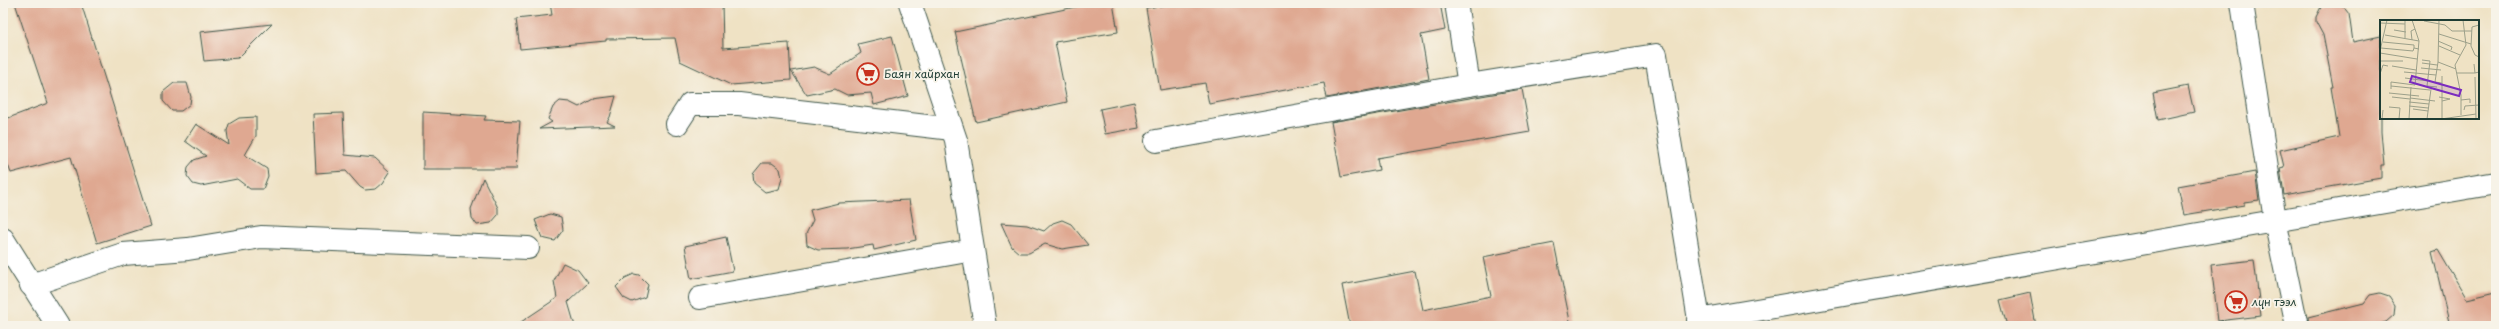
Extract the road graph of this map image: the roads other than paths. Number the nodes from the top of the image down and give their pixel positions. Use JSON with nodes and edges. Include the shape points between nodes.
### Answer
{"nodes":[{"id":1,"x":910,"y":3,"type":"edge"},
{"id":2,"x":1456,"y":3,"type":"edge"},
{"id":3,"x":2242,"y":3,"type":"edge"},
{"id":4,"x":1469,"y":85,"type":"junction"},
{"id":5,"x":677,"y":124,"type":"dead end"},
{"id":6,"x":952,"y":129,"type":"junction"},
{"id":7,"x":1156,"y":141,"type":"dead end"},
{"id":8,"x":2496,"y":183,"type":"edge"},
{"id":9,"x":2275,"y":220,"type":"junction"},
{"id":10,"x":3,"y":239,"type":"edge"},
{"id":11,"x":528,"y":248,"type":"dead end"},
{"id":12,"x":973,"y":250,"type":"junction"},
{"id":13,"x":31,"y":285,"type":"junction"},
{"id":14,"x":700,"y":298,"type":"dead end"},
{"id":15,"x":1699,"y":323,"type":"edge"},
{"id":16,"x":58,"y":326,"type":"edge"},
{"id":17,"x":985,"y":326,"type":"edge"},
{"id":18,"x":2297,"y":326,"type":"edge"}],
"edges":[{"from":1,"to":6,"type":"street"},
{"from":2,"to":4,"type":"street"},
{"from":3,"to":9,"type":"street"},
{"from":4,"to":7,"type":"street"},
{"from":4,"to":15,"type":"street","via":[[1656,55]]},
{"from":5,"to":6,"type":"street","via":[[690,104],[739,104]]},
{"from":6,"to":12,"type":"street"},
{"from":8,"to":9,"type":"street"},
{"from":9,"to":15,"type":"street"},
{"from":9,"to":18,"type":"street"},
{"from":10,"to":13,"type":"street"},
{"from":11,"to":13,"type":"street","via":[[261,238],[188,249],[123,254]]},
{"from":12,"to":14,"type":"street"},
{"from":12,"to":17,"type":"street"},
{"from":13,"to":16,"type":"street"}]}
